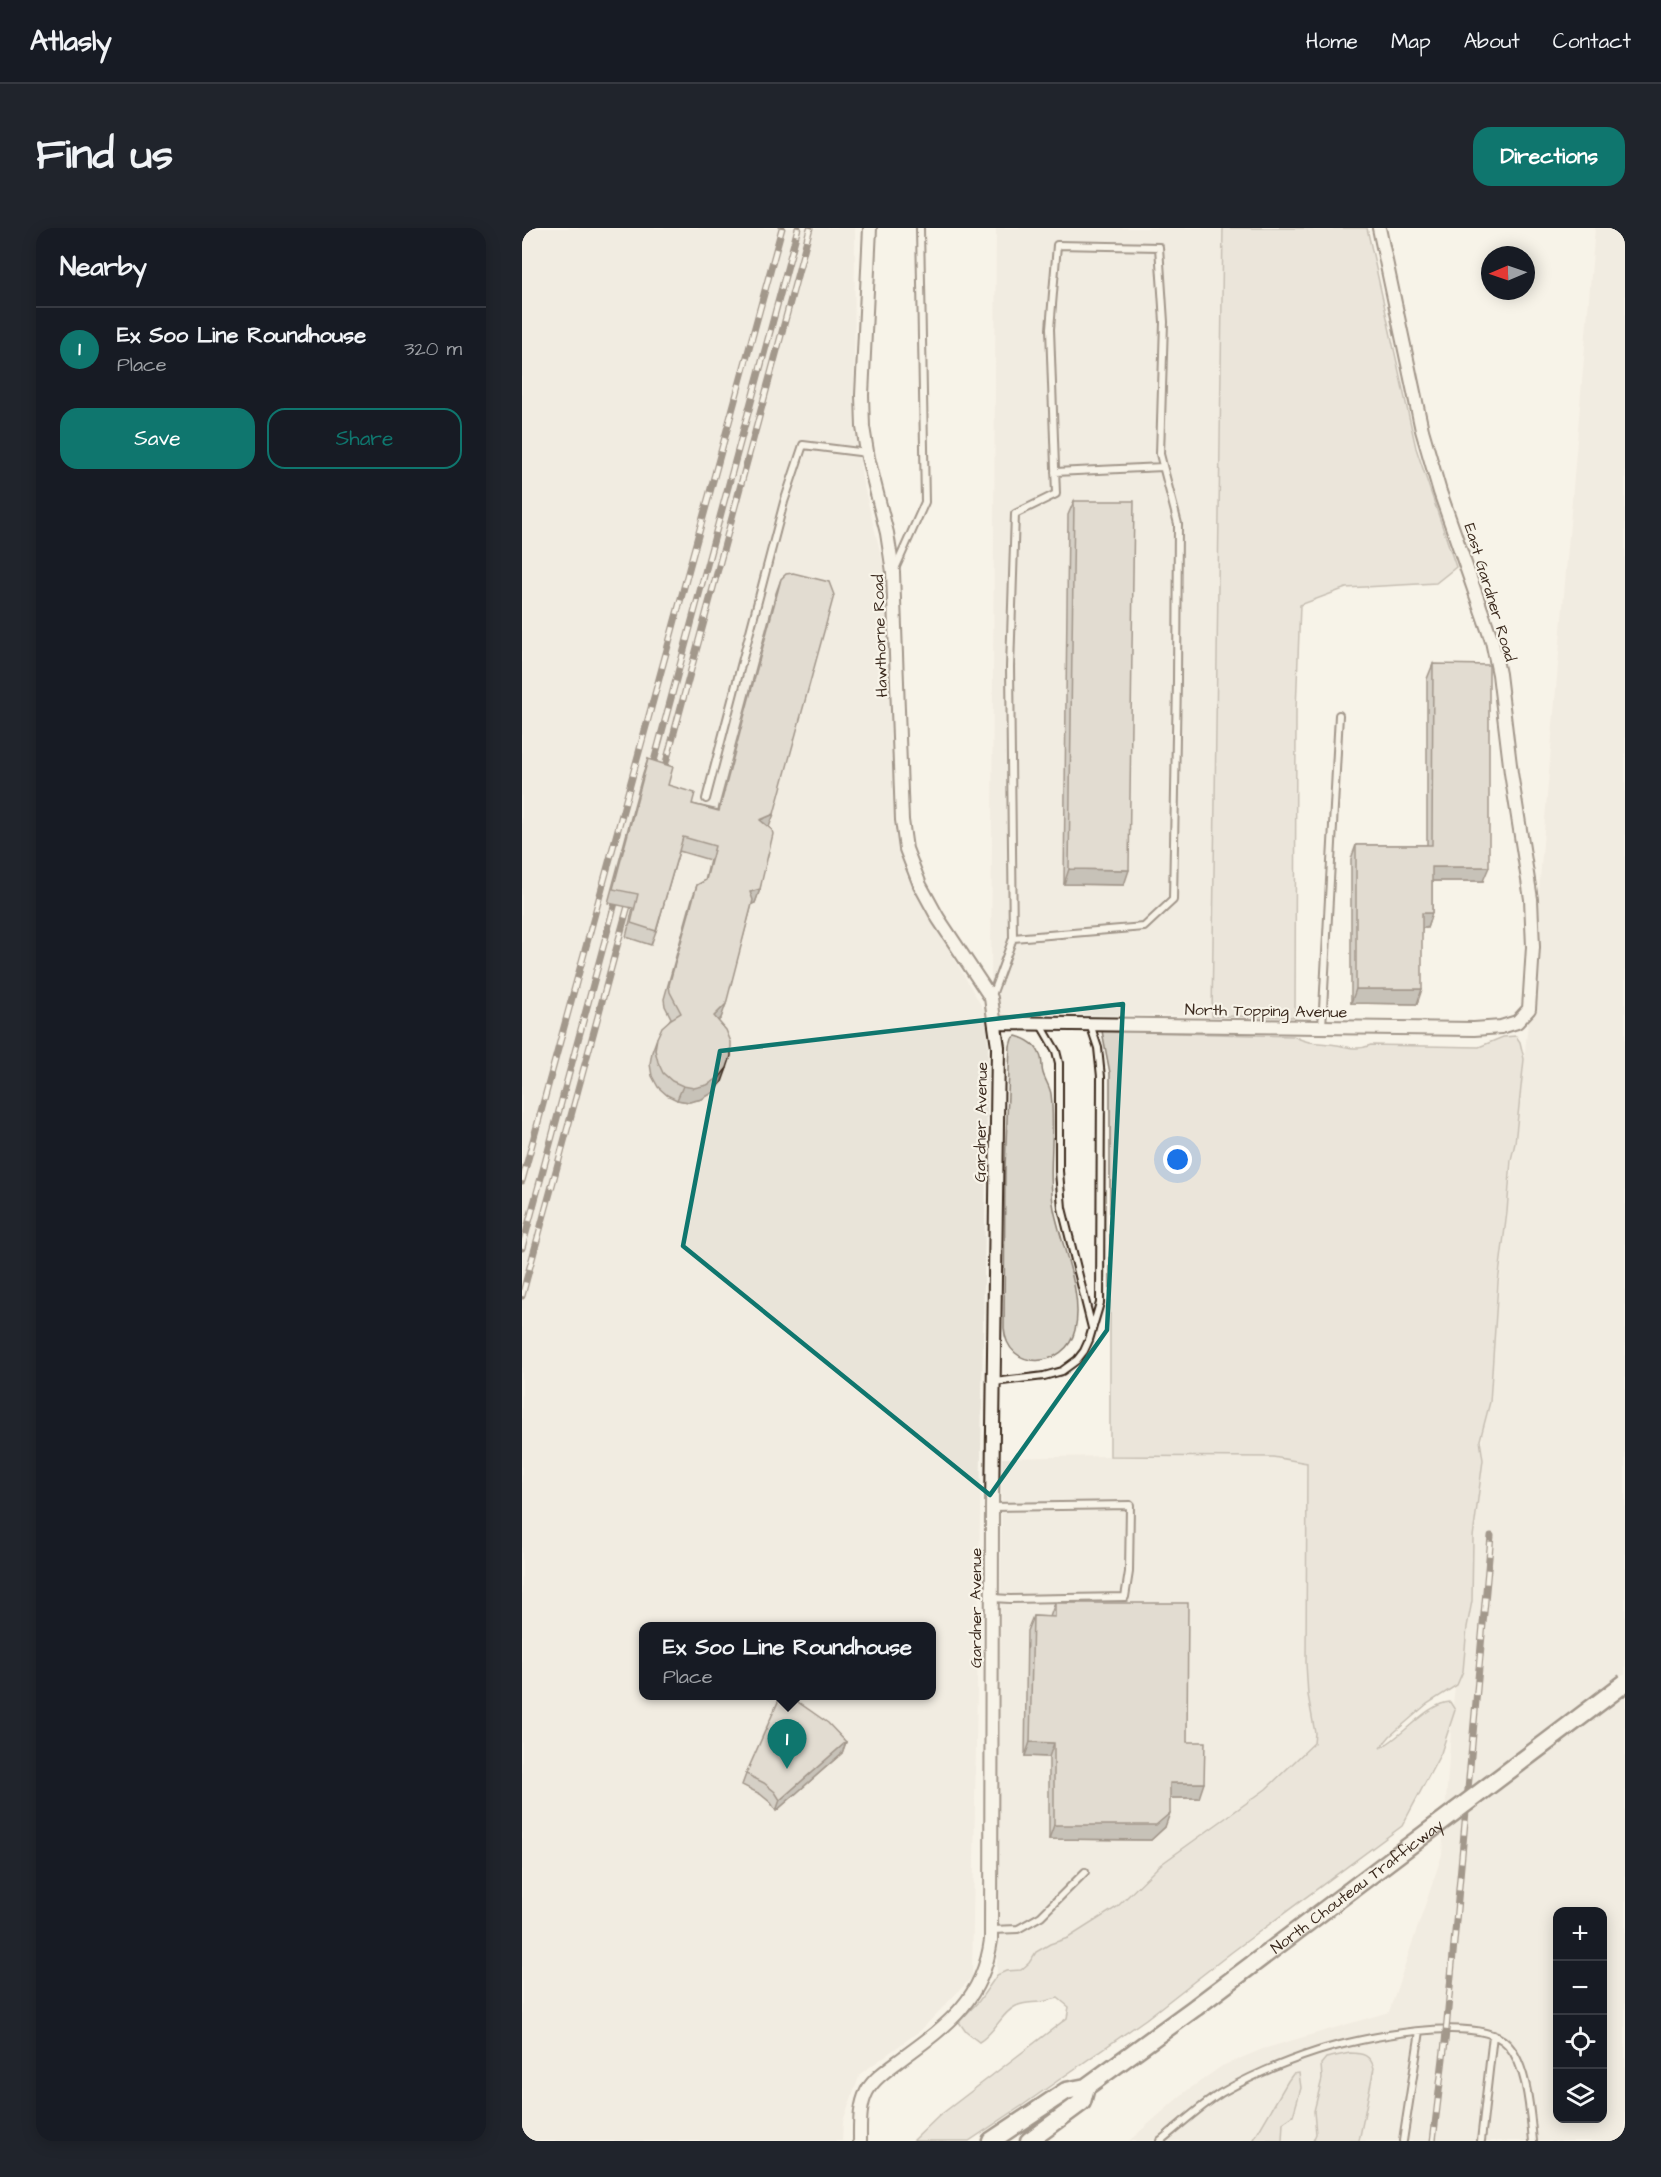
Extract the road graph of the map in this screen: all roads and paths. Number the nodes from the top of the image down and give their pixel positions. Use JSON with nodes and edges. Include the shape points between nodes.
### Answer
{"nodes":[{"id":1,"x":870,"y":228,"type":"edge"},
{"id":2,"x":920,"y":228,"type":"edge"},
{"id":3,"x":1379,"y":228,"type":"edge"},
{"id":4,"x":867,"y":453,"type":"junction"},
{"id":5,"x":1163,"y":467,"type":"junction"},
{"id":6,"x":1055,"y":472,"type":"junction"},
{"id":7,"x":893,"y":572,"type":"junction"},
{"id":8,"x":1340,"y":715,"type":"dead end"},
{"id":9,"x":706,"y":799,"type":"dead end"},
{"id":10,"x":1013,"y":938,"type":"junction"},
{"id":11,"x":991,"y":998,"type":"junction"},
{"id":12,"x":1529,"y":1009,"type":"joint"},
{"id":13,"x":996,"y":1023,"type":"junction"},
{"id":14,"x":1040,"y":1023,"type":"junction"},
{"id":15,"x":1090,"y":1024,"type":"junction"},
{"id":16,"x":1322,"y":1027,"type":"junction"},
{"id":17,"x":1092,"y":1328,"type":"junction"},
{"id":18,"x":993,"y":1382,"type":"junction"},
{"id":19,"x":992,"y":1507,"type":"junction"},
{"id":20,"x":991,"y":1598,"type":"junction"},
{"id":21,"x":1625,"y":1683,"type":"edge"},
{"id":22,"x":1085,"y":1872,"type":"dead end"},
{"id":23,"x":992,"y":1930,"type":"junction"},
{"id":24,"x":1420,"y":2031,"type":"junction"},
{"id":25,"x":1493,"y":2035,"type":"junction"},
{"id":26,"x":1086,"y":2087,"type":"junction"},
{"id":27,"x":860,"y":2141,"type":"edge"},
{"id":28,"x":991,"y":2141,"type":"edge"},
{"id":29,"x":1029,"y":2141,"type":"edge"},
{"id":30,"x":1160,"y":2141,"type":"edge"},
{"id":31,"x":1403,"y":2141,"type":"edge"},
{"id":32,"x":1481,"y":2141,"type":"edge"},
{"id":33,"x":1533,"y":2141,"type":"edge"}],
"edges":[{"from":1,"to":4,"type":"street","name":"Hawthorne Road","via":[[862,395]]},
{"from":2,"to":7,"type":"lane","via":[[925,502]]},
{"from":3,"to":12,"type":"street","name":"East Gardner Road","via":[[1422,430],[1492,641],[1499,674],[1531,899]]},
{"from":4,"to":7,"type":"street","name":"Hawthorne Road"},
{"from":4,"to":9,"type":"lane","via":[[803,445],[784,502]]},
{"from":5,"to":6,"type":"lane"},
{"from":5,"to":6,"type":"lane","via":[[1160,454],[1164,322],[1159,247],[1057,245],[1050,329]]},
{"from":5,"to":10,"type":"lane","via":[[1178,524],[1173,900],[1144,927]]},
{"from":6,"to":10,"type":"lane","via":[[1056,494],[1015,514],[1010,667]]},
{"from":7,"to":11,"type":"street","name":"Hawthorne Road","via":[[906,849],[938,918]]},
{"from":8,"to":16,"type":"lane"},
{"from":10,"to":11,"type":"lane"},
{"from":11,"to":13,"type":"street","name":"Hawthorne Road"},
{"from":12,"to":16,"type":"street","name":"North Topping Avenue","via":[[1517,1022],[1501,1027]]},
{"from":13,"to":14,"type":"street","name":"North Topping Avenue"},
{"from":13,"to":18,"type":"street","name":"Gardner Avenue"},
{"from":14,"to":15,"type":"street","name":"North Topping Avenue"},
{"from":14,"to":17,"type":"lane","via":[[1059,1063],[1062,1208]]},
{"from":15,"to":16,"type":"street","name":"North Topping Avenue"},
{"from":15,"to":17,"type":"lane","via":[[1101,1077],[1100,1303]]},
{"from":17,"to":18,"type":"lane","via":[[1084,1351],[1062,1371]]},
{"from":18,"to":19,"type":"street","name":"Gardner Avenue"},
{"from":19,"to":20,"type":"street","name":"Gardner Avenue"},
{"from":19,"to":20,"type":"lane","via":[[1130,1505],[1130,1516],[1125,1597]]},
{"from":20,"to":23,"type":"street","name":"Gardner Avenue"},
{"from":21,"to":26,"type":"main road","name":"North Chouteau Trafficway","bridge":true},
{"from":22,"to":23,"type":"lane","via":[[1041,1916],[1018,1929]]},
{"from":23,"to":27,"type":"street","name":"Gardner Avenue","via":[[986,1971],[974,1992],[941,2029],[871,2085],[861,2112]]},
{"from":24,"to":25,"type":"lane","via":[[1472,2030]]},
{"from":24,"to":30,"type":"lane","via":[[1375,2037],[1300,2057],[1223,2093]]},
{"from":24,"to":31,"type":"lane"},
{"from":25,"to":32,"type":"lane"},
{"from":25,"to":33,"type":"lane","via":[[1508,2045],[1517,2060]]},
{"from":26,"to":28,"type":"main road","name":"North Chouteau Trafficway","via":[[1066,2091]]},
{"from":26,"to":29,"type":"main road","name":"North Chouteau Trafficway","via":[[1082,2102]]}]}
